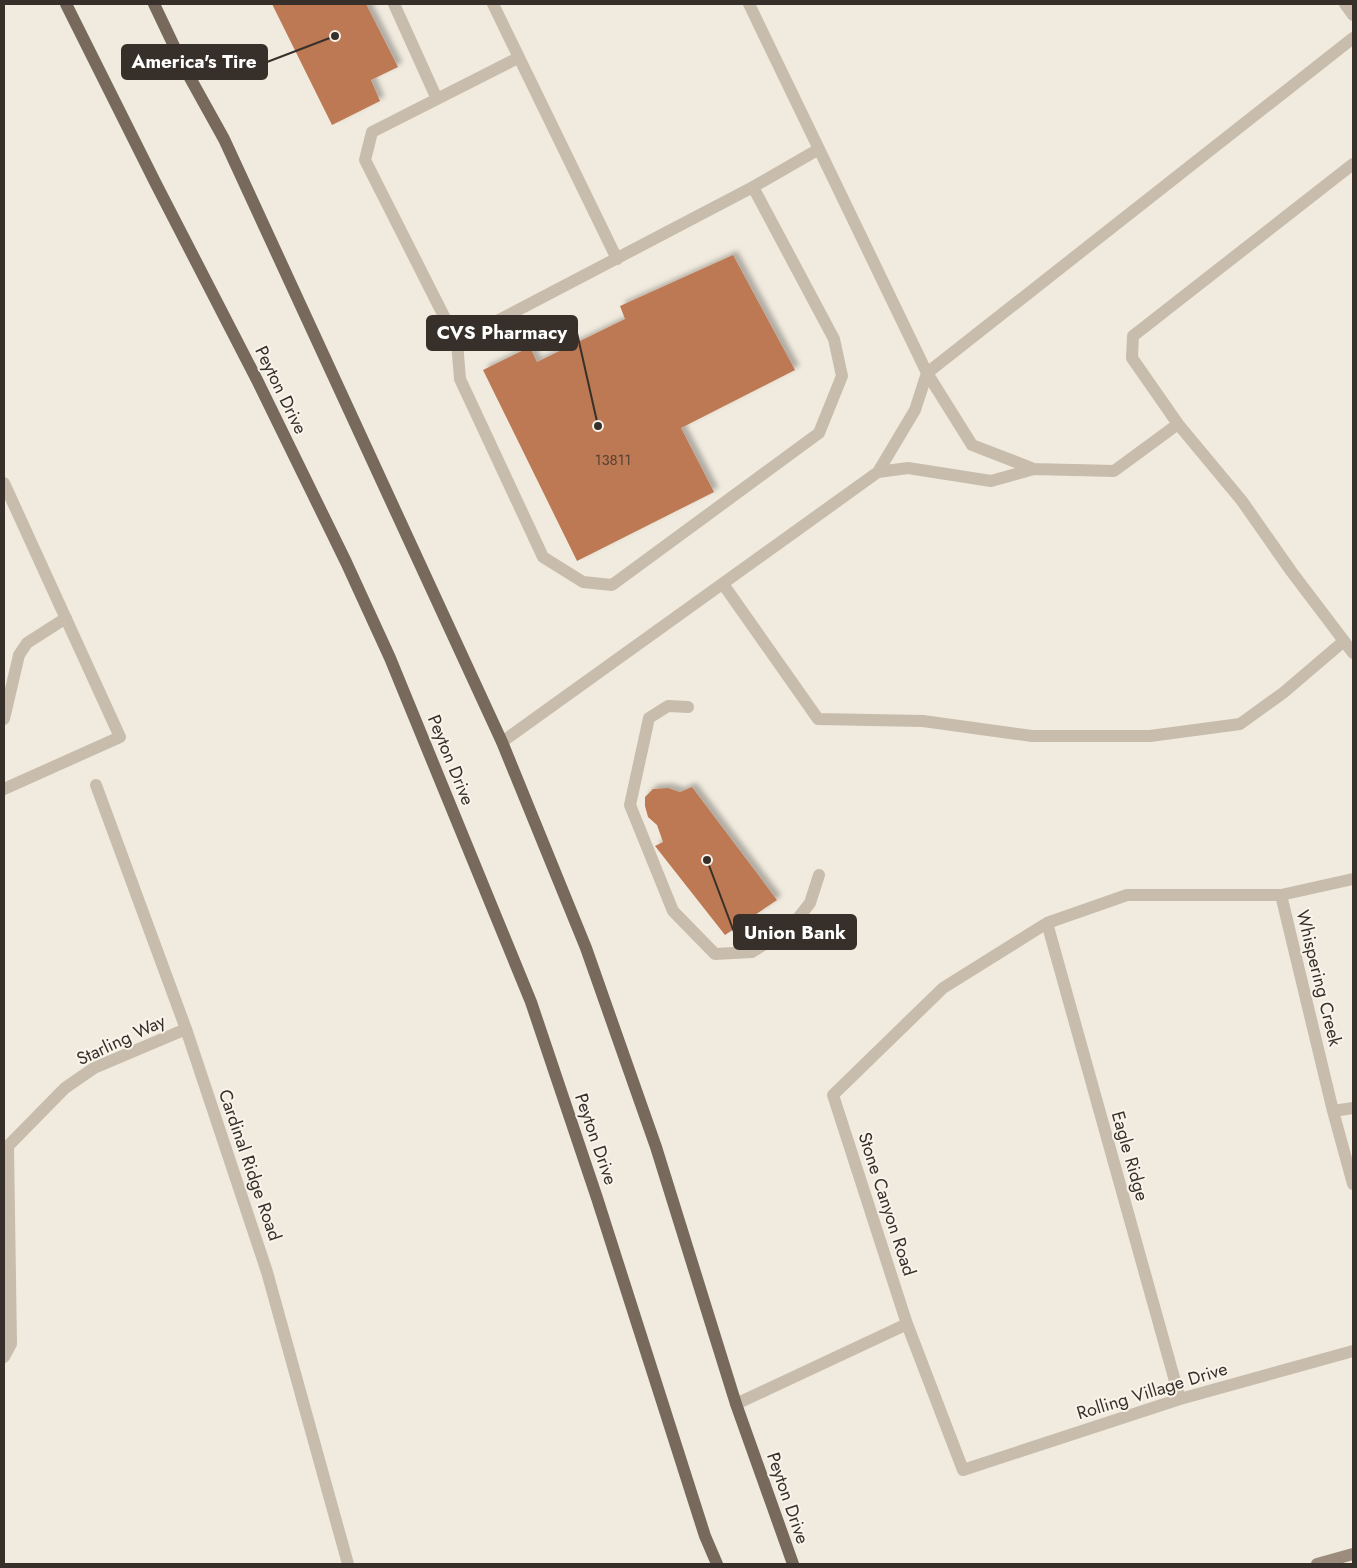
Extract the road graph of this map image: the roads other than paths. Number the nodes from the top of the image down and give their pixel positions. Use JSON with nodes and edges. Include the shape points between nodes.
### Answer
{"nodes":[{"id":1,"x":66,"y":4,"type":"edge"},
{"id":2,"x":154,"y":4,"type":"edge"},
{"id":3,"x":394,"y":4,"type":"edge"},
{"id":4,"x":493,"y":4,"type":"edge"},
{"id":5,"x":749,"y":4,"type":"edge"},
{"id":6,"x":1345,"y":4,"type":"edge"},
{"id":7,"x":1353,"y":15,"type":"edge"},
{"id":8,"x":1353,"y":38,"type":"edge"},
{"id":9,"x":518,"y":58,"type":"junction"},
{"id":10,"x":438,"y":99,"type":"junction"},
{"id":11,"x":819,"y":149,"type":"junction"},
{"id":12,"x":1353,"y":164,"type":"edge"},
{"id":13,"x":753,"y":187,"type":"junction"},
{"id":14,"x":617,"y":259,"type":"junction"},
{"id":15,"x":457,"y":342,"type":"junction"},
{"id":16,"x":927,"y":373,"type":"junction"},
{"id":17,"x":1178,"y":424,"type":"junction"},
{"id":18,"x":1034,"y":469,"type":"junction"},
{"id":19,"x":878,"y":472,"type":"junction"},
{"id":20,"x":4,"y":483,"type":"edge"},
{"id":21,"x":722,"y":584,"type":"junction"},
{"id":22,"x":66,"y":618,"type":"junction"},
{"id":23,"x":1344,"y":641,"type":"junction"},
{"id":24,"x":1353,"y":653,"type":"edge"},
{"id":25,"x":688,"y":706,"type":"dead end"},
{"id":26,"x":4,"y":719,"type":"edge"},
{"id":27,"x":502,"y":742,"type":"junction"},
{"id":28,"x":96,"y":784,"type":"dead end"},
{"id":29,"x":4,"y":789,"type":"edge"},
{"id":30,"x":819,"y":876,"type":"dead end"},
{"id":31,"x":1353,"y":879,"type":"edge"},
{"id":32,"x":1280,"y":896,"type":"junction"},
{"id":33,"x":1047,"y":923,"type":"junction"},
{"id":34,"x":186,"y":1029,"type":"junction"},
{"id":35,"x":1353,"y":1108,"type":"edge"},
{"id":36,"x":1333,"y":1111,"type":"junction"},
{"id":37,"x":6,"y":1146,"type":"edge"},
{"id":38,"x":1353,"y":1184,"type":"edge"},
{"id":39,"x":907,"y":1324,"type":"junction"},
{"id":40,"x":1353,"y":1351,"type":"edge"},
{"id":41,"x":4,"y":1357,"type":"edge"},
{"id":42,"x":1180,"y":1399,"type":"junction"},
{"id":43,"x":736,"y":1404,"type":"junction"},
{"id":44,"x":964,"y":1470,"type":"joint"},
{"id":45,"x":1353,"y":1554,"type":"edge"},
{"id":46,"x":348,"y":1564,"type":"edge"},
{"id":47,"x":717,"y":1564,"type":"edge"},
{"id":48,"x":793,"y":1564,"type":"edge"},
{"id":49,"x":1317,"y":1564,"type":"edge"}],
"edges":[{"from":1,"to":47,"type":"main road","name":"Peyton Drive","via":[[257,380],[393,667],[531,1002],[705,1536]]},
{"from":2,"to":27,"type":"main road","name":"Peyton Drive","via":[[224,139]]},
{"from":3,"to":10,"type":"street"},
{"from":4,"to":9,"type":"street"},
{"from":5,"to":11,"type":"street"},
{"from":6,"to":7,"type":"street"},
{"from":8,"to":16,"type":"street"},
{"from":9,"to":10,"type":"street"},
{"from":9,"to":14,"type":"street"},
{"from":10,"to":15,"type":"street","via":[[372,132],[365,160]]},
{"from":11,"to":13,"type":"street"},
{"from":11,"to":16,"type":"street"},
{"from":12,"to":17,"type":"street","via":[[1133,336],[1132,358]]},
{"from":13,"to":14,"type":"street"},
{"from":13,"to":15,"type":"street","via":[[834,339],[842,376],[819,433],[612,585],[583,582],[543,557],[460,379]]},
{"from":14,"to":15,"type":"street"},
{"from":16,"to":18,"type":"street","via":[[972,445]]},
{"from":16,"to":19,"type":"street","via":[[915,410]]},
{"from":17,"to":18,"type":"street","via":[[1114,471]]},
{"from":17,"to":23,"type":"street","via":[[1242,501]]},
{"from":18,"to":19,"type":"street","via":[[991,481],[908,468]]},
{"from":19,"to":21,"type":"street"},
{"from":20,"to":22,"type":"street"},
{"from":21,"to":23,"type":"street","via":[[818,719],[923,721],[1032,736],[1150,736],[1240,724],[1284,693]]},
{"from":21,"to":27,"type":"street"},
{"from":22,"to":26,"type":"street","via":[[27,643],[19,655]]},
{"from":22,"to":29,"type":"street","via":[[120,737]]},
{"from":23,"to":24,"type":"street"},
{"from":25,"to":30,"type":"street","via":[[668,706],[649,718],[630,804],[673,911],[716,954],[752,952],[791,927],[810,904]]},
{"from":27,"to":43,"type":"main road","name":"Peyton Drive","via":[[586,948],[656,1147]]},
{"from":28,"to":34,"type":"street","name":"Cardinal Ridge Road"},
{"from":31,"to":32,"type":"street"},
{"from":32,"to":33,"type":"street","via":[[1127,896]]},
{"from":32,"to":36,"type":"street","name":"Whispering Creek"},
{"from":33,"to":39,"type":"street","name":"Stone Canyon Road","via":[[943,988],[833,1095]]},
{"from":33,"to":42,"type":"street","name":"Eagle Ridge"},
{"from":34,"to":37,"type":"street","name":"Starling Way","via":[[94,1068],[66,1088]]},
{"from":34,"to":46,"type":"street","name":"Cardinal Ridge Road","via":[[267,1272]]},
{"from":35,"to":36,"type":"street"},
{"from":36,"to":38,"type":"street","name":"Whispering Creek"},
{"from":37,"to":41,"type":"street","via":[[11,1344]]},
{"from":39,"to":43,"type":"street"},
{"from":39,"to":44,"type":"street","name":"Stone Canyon Road"},
{"from":40,"to":42,"type":"street","name":"Rolling Village Drive"},
{"from":42,"to":44,"type":"street","name":"Rolling Village Drive"},
{"from":43,"to":48,"type":"main road","name":"Peyton Drive"},
{"from":45,"to":49,"type":"main road"}]}
